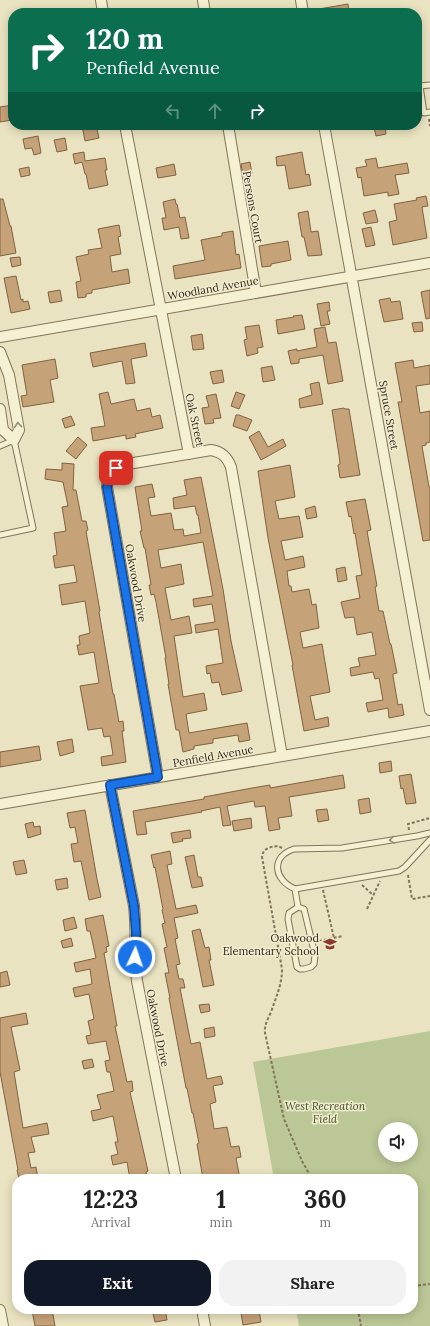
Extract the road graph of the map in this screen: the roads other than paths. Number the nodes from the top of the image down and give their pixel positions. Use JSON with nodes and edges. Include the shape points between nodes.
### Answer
{"nodes":[{"id":1,"x":422,"y":100,"type":"edge"},
{"id":2,"x":430,"y":112,"type":"edge"},
{"id":3,"x":126,"y":130,"type":"edge"},
{"id":4,"x":229,"y":130,"type":"edge"},
{"id":5,"x":325,"y":130,"type":"edge"},
{"id":6,"x":430,"y":263,"type":"edge"},
{"id":7,"x":351,"y":277,"type":"junction"},
{"id":8,"x":256,"y":293,"type":"junction"},
{"id":9,"x":161,"y":309,"type":"junction"},
{"id":10,"x":0,"y":337,"type":"edge"},
{"id":11,"x":0,"y":352,"type":"edge"},
{"id":12,"x":0,"y":409,"type":"edge"},
{"id":13,"x":14,"y":440,"type":"junction"},
{"id":14,"x":0,"y":446,"type":"edge"},
{"id":15,"x":189,"y":454,"type":"junction"},
{"id":16,"x":0,"y":535,"type":"edge"},
{"id":17,"x":430,"y":710,"type":"edge"},
{"id":18,"x":430,"y":731,"type":"edge"},
{"id":19,"x":282,"y":756,"type":"junction"},
{"id":20,"x":158,"y":777,"type":"junction"},
{"id":21,"x":110,"y":785,"type":"junction"},
{"id":22,"x":0,"y":804,"type":"edge"},
{"id":23,"x":430,"y":833,"type":"edge"},
{"id":24,"x":430,"y":840,"type":"edge"},
{"id":25,"x":295,"y":889,"type":"junction"},
{"id":26,"x":298,"y":907,"type":"junction"},
{"id":27,"x":175,"y":1174,"type":"edge"},
{"id":28,"x":0,"y":1310,"type":"edge"},
{"id":29,"x":203,"y":1314,"type":"edge"},
{"id":30,"x":3,"y":1326,"type":"edge"},
{"id":31,"x":205,"y":1326,"type":"edge"}],
"edges":[{"from":1,"to":2,"type":"lane","via":[[424,113]]},
{"from":3,"to":9,"type":"street","name":"Oak Street"},
{"from":4,"to":8,"type":"street","name":"Persons Court"},
{"from":5,"to":7,"type":"street","name":"Spruce Street"},
{"from":6,"to":7,"type":"street","name":"Woodland Avenue"},
{"from":7,"to":8,"type":"street","name":"Woodland Avenue"},
{"from":7,"to":17,"type":"street","name":"Spruce Street"},
{"from":8,"to":9,"type":"street","name":"Woodland Avenue"},
{"from":9,"to":10,"type":"street","name":"Woodland Avenue"},
{"from":9,"to":15,"type":"street","name":"Oak Street"},
{"from":13,"to":11,"type":"street","one_way":true,"via":[[20,430],[8,375]]},
{"from":12,"to":13,"type":"street","via":[[3,430]]},
{"from":13,"to":14,"type":"lane"},
{"from":13,"to":16,"type":"lane","via":[[33,528]]},
{"from":15,"to":19,"type":"street","name":"Oak Street","via":[[210,450],[218,452],[224,455],[231,467]]},
{"from":15,"to":20,"type":"street","name":"Oakwood Drive","via":[[122,465],[111,473],[107,487]]},
{"from":18,"to":19,"type":"street","name":"Penfield Avenue"},
{"from":19,"to":20,"type":"street","name":"Penfield Avenue"},
{"from":20,"to":21,"type":"street","name":"Penfield Avenue"},
{"from":21,"to":22,"type":"street","name":"Penfield Avenue"},
{"from":21,"to":27,"type":"street","name":"Oakwood Drive","via":[[134,906],[137,981]]},
{"from":23,"to":25,"type":"lane","one_way":true,"via":[[342,848],[287,851],[280,857],[278,871],[285,883]]},
{"from":24,"to":25,"type":"lane","via":[[398,871]]},
{"from":25,"to":26,"type":"lane"},
{"from":26,"to":26,"type":"lane","via":[[288,913],[288,919],[297,967],[304,969],[314,964],[315,956],[304,909]]},
{"from":28,"to":30,"type":"street"},
{"from":29,"to":31,"type":"street"}]}
